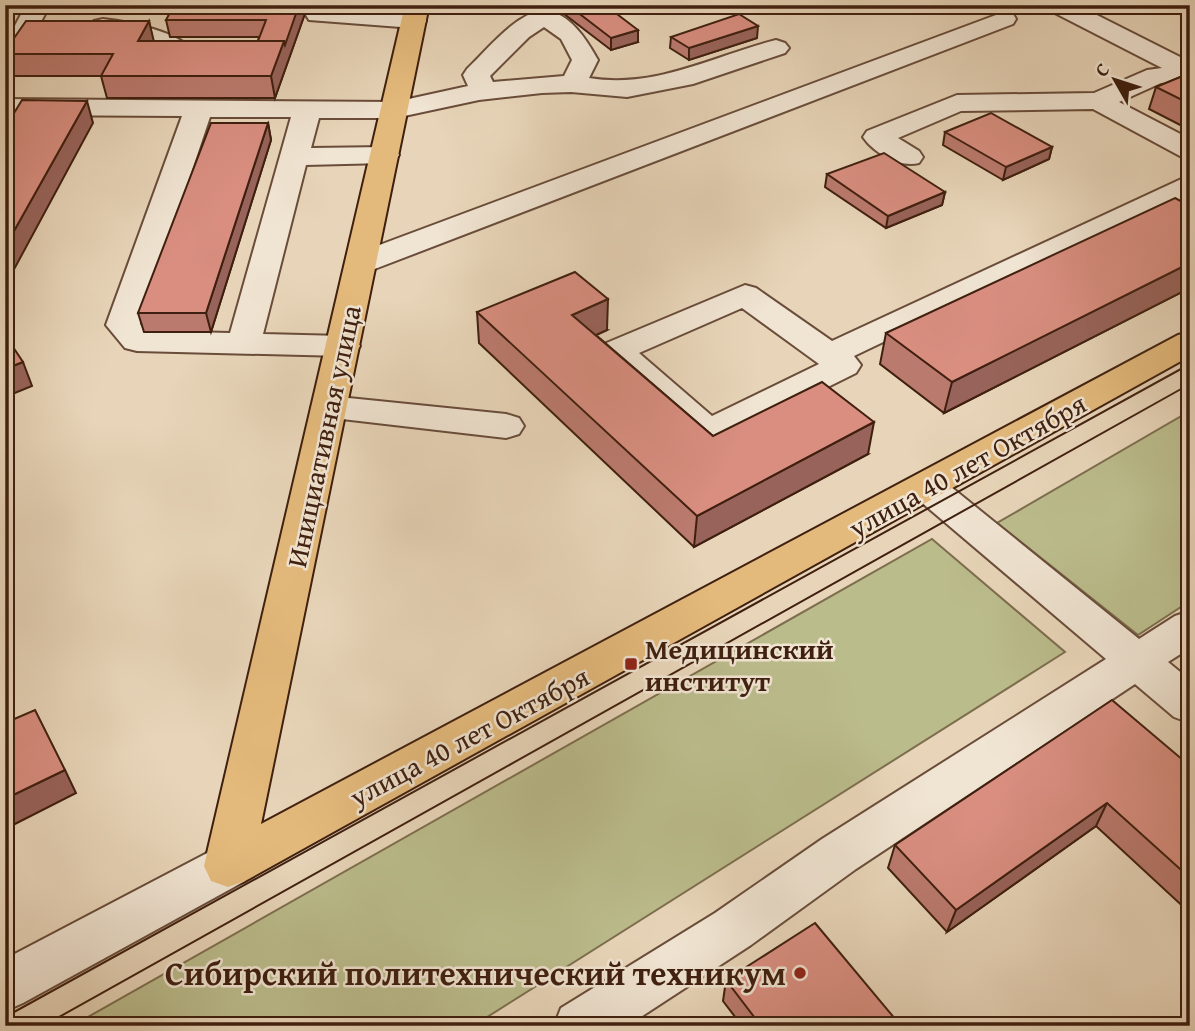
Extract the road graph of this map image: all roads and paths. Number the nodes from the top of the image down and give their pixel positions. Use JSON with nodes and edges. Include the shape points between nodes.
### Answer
{"nodes":[{"id":1,"x":38,"y":5,"type":"edge"},
{"id":2,"x":1058,"y":5,"type":"edge"},
{"id":3,"x":415,"y":13,"type":"edge"},
{"id":4,"x":318,"y":15,"type":"dead end"},
{"id":5,"x":1004,"y":19,"type":"dead end"},
{"id":6,"x":776,"y":48,"type":"dead end"},
{"id":7,"x":183,"y":54,"type":"edge"},
{"id":8,"x":1190,"y":73,"type":"edge"},
{"id":9,"x":574,"y":83,"type":"junction"},
{"id":10,"x":484,"y":91,"type":"junction"},
{"id":11,"x":1098,"y":102,"type":"junction"},
{"id":12,"x":5,"y":107,"type":"edge"},
{"id":13,"x":199,"y":108,"type":"junction"},
{"id":14,"x":307,"y":110,"type":"junction"},
{"id":15,"x":395,"y":110,"type":"junction"},
{"id":16,"x":1190,"y":150,"type":"edge"},
{"id":17,"x":385,"y":155,"type":"junction"},
{"id":18,"x":293,"y":157,"type":"junction"},
{"id":19,"x":909,"y":157,"type":"dead end"},
{"id":20,"x":1190,"y":184,"type":"edge"},
{"id":21,"x":361,"y":263,"type":"junction"},
{"id":22,"x":1190,"y":342,"type":"edge"},
{"id":23,"x":244,"y":344,"type":"junction"},
{"id":24,"x":343,"y":346,"type":"junction"},
{"id":25,"x":831,"y":354,"type":"junction"},
{"id":26,"x":329,"y":408,"type":"junction"},
{"id":27,"x":506,"y":426,"type":"dead end"},
{"id":28,"x":927,"y":487,"type":"junction"},
{"id":29,"x":1190,"y":627,"type":"edge"},
{"id":30,"x":1136,"y":662,"type":"junction"},
{"id":31,"x":1190,"y":705,"type":"edge"},
{"id":32,"x":229,"y":866,"type":"junction"},
{"id":33,"x":5,"y":986,"type":"edge"},
{"id":34,"x":580,"y":1026,"type":"edge"}],
"edges":[{"from":1,"to":7,"type":"street","via":[[17,41],[69,28],[128,29],[155,37]]},
{"from":2,"to":8,"type":"street"},
{"from":3,"to":4,"type":"street"},
{"from":3,"to":15,"type":"main road","name":"Инициативная улица"},
{"from":5,"to":21,"type":"street"},
{"from":6,"to":9,"type":"street","via":[[710,72],[624,90]]},
{"from":8,"to":11,"type":"street","via":[[1156,76]]},
{"from":9,"to":10,"type":"street"},
{"from":9,"to":10,"type":"street","via":[[585,60],[570,35],[544,16],[520,32],[476,75]]},
{"from":10,"to":15,"type":"street"},
{"from":11,"to":16,"type":"street"},
{"from":11,"to":19,"type":"street","via":[[957,103],[877,137]]},
{"from":12,"to":13,"type":"street"},
{"from":13,"to":14,"type":"street"},
{"from":13,"to":23,"type":"street","via":[[123,325],[136,341]]},
{"from":14,"to":15,"type":"street"},
{"from":14,"to":18,"type":"street"},
{"from":15,"to":17,"type":"main road","name":"Инициативная улица"},
{"from":17,"to":18,"type":"street"},
{"from":17,"to":21,"type":"main road","name":"Инициативная улица"},
{"from":18,"to":23,"type":"street"},
{"from":20,"to":25,"type":"street"},
{"from":21,"to":24,"type":"main road","name":"Инициативная улица"},
{"from":22,"to":28,"type":"main road","name":"улица 40 лет Октября"},
{"from":23,"to":24,"type":"street"},
{"from":24,"to":26,"type":"main road","name":"Инициативная улица"},
{"from":25,"to":25,"type":"street","via":[[844,365],[708,432],[616,351],[745,295]]},
{"from":26,"to":27,"type":"street"},
{"from":26,"to":32,"type":"main road","name":"Инициативная улица"},
{"from":28,"to":30,"type":"street"},
{"from":28,"to":32,"type":"main road","name":"улица 40 лет Октября"},
{"from":29,"to":30,"type":"street"},
{"from":30,"to":31,"type":"street"},
{"from":30,"to":34,"type":"street"},
{"from":32,"to":33,"type":"street","name":"улица 40 лет Октября"}]}
